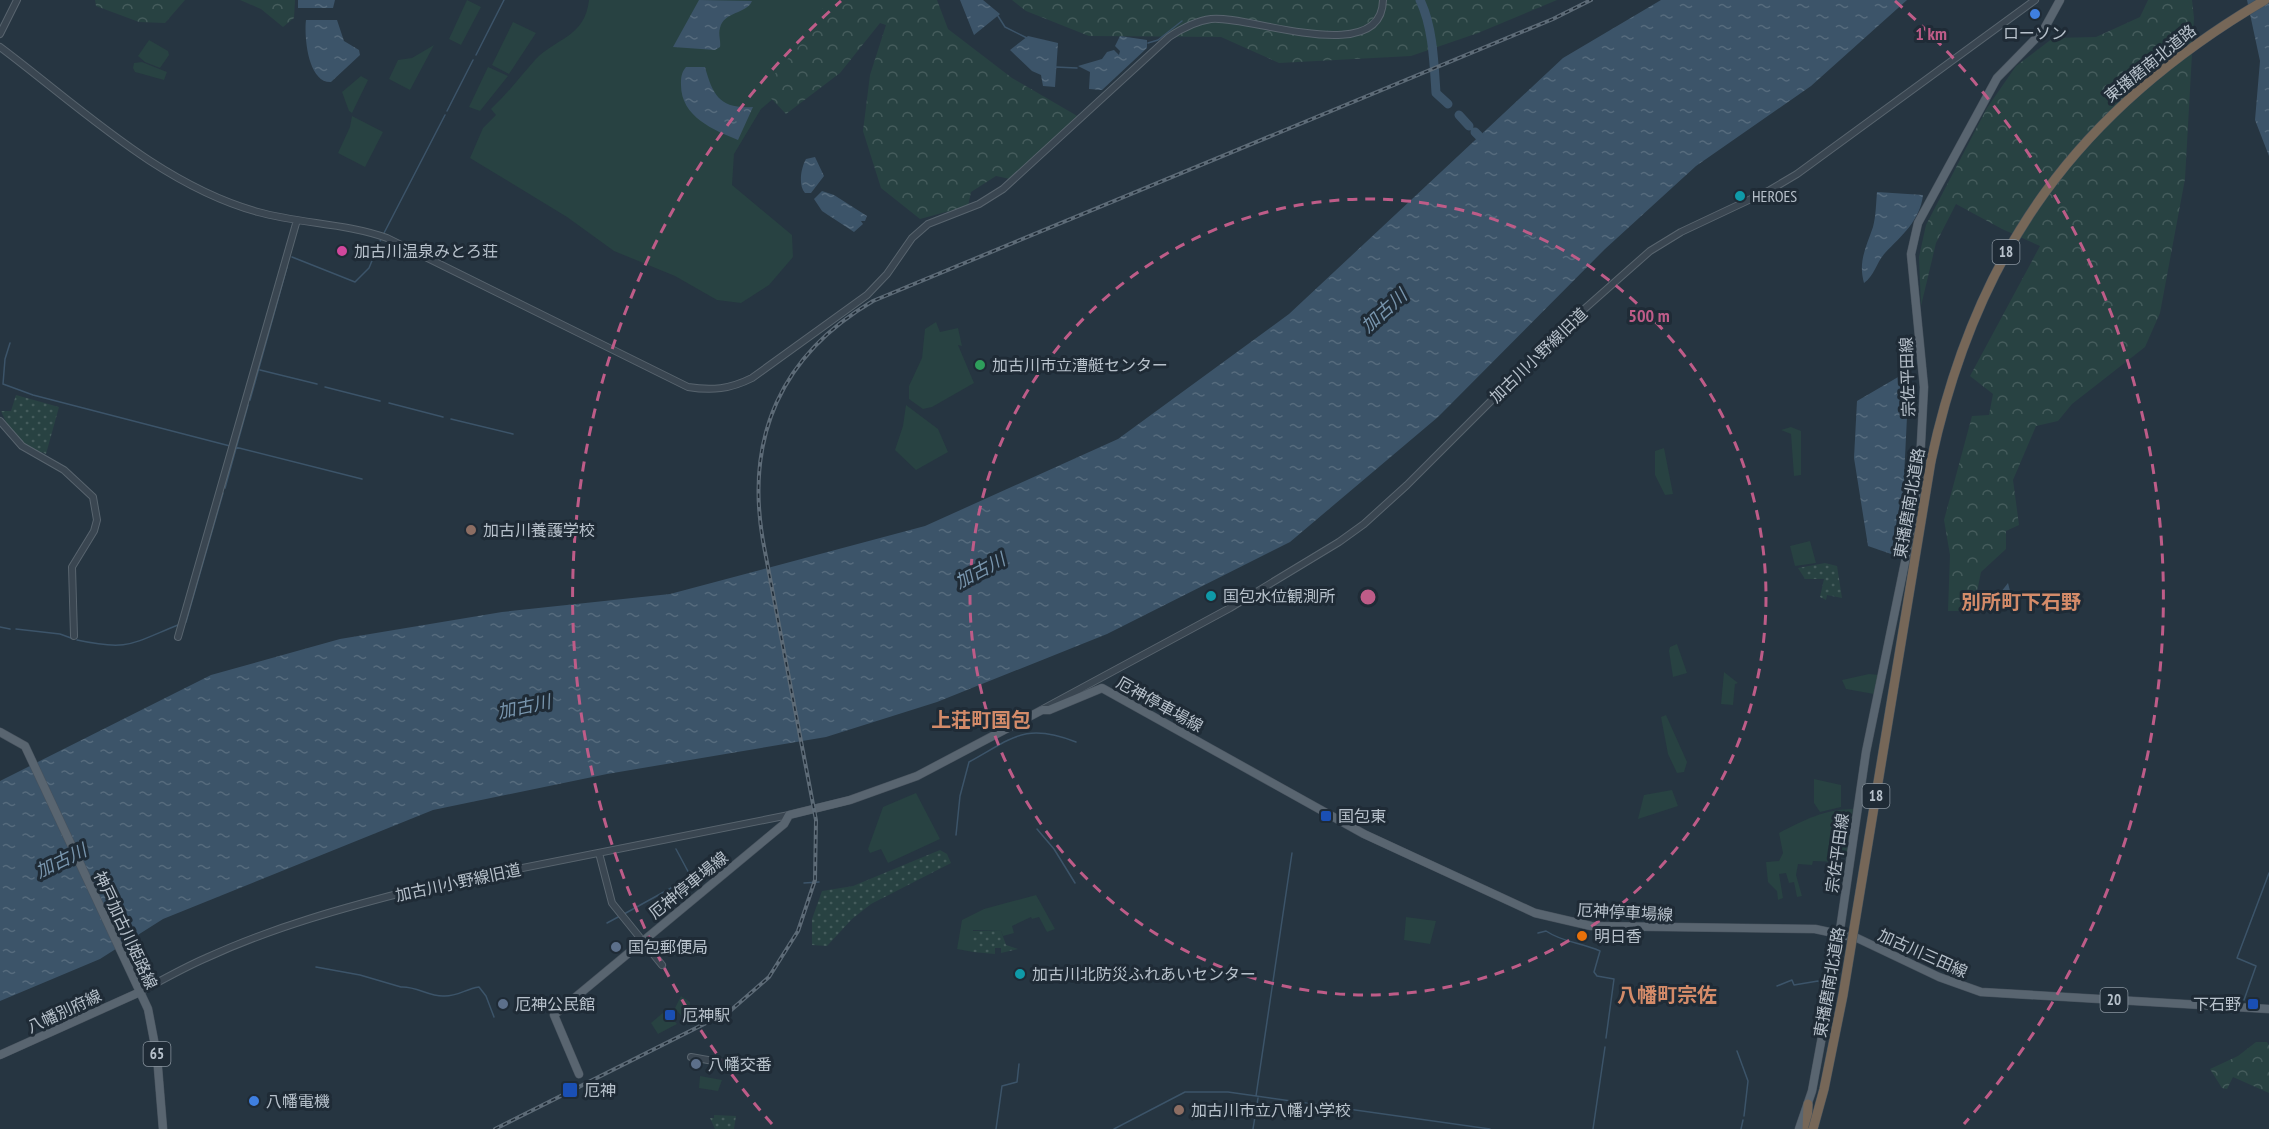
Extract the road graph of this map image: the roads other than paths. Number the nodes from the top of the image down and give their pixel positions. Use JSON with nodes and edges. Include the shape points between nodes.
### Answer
{"nodes":[{"id":1,"x":17,"y":0,"type":"edge"},
{"id":2,"x":1383,"y":0,"type":"edge"},
{"id":3,"x":2035,"y":0,"type":"edge"},
{"id":4,"x":2060,"y":0,"type":"edge"},
{"id":5,"x":2265,"y":0,"type":"edge"},
{"id":6,"x":2269,"y":3,"type":"edge"},
{"id":7,"x":0,"y":34,"type":"edge"},
{"id":8,"x":0,"y":47,"type":"edge"},
{"id":9,"x":2147,"y":83,"type":"junction"},
{"id":10,"x":297,"y":220,"type":"junction"},
{"id":11,"x":0,"y":421,"type":"edge"},
{"id":12,"x":1934,"y":461,"type":"junction"},
{"id":13,"x":74,"y":636,"type":"dead end"},
{"id":14,"x":178,"y":637,"type":"dead end"},
{"id":15,"x":1042,"y":710,"type":"junction"},
{"id":16,"x":0,"y":732,"type":"edge"},
{"id":17,"x":789,"y":815,"type":"junction"},
{"id":18,"x":599,"y":852,"type":"junction"},
{"id":19,"x":1838,"y":934,"type":"junction"},
{"id":20,"x":642,"y":941,"type":"junction"},
{"id":21,"x":662,"y":965,"type":"dead end"},
{"id":22,"x":140,"y":992,"type":"junction"},
{"id":23,"x":2269,"y":1010,"type":"edge"},
{"id":24,"x":0,"y":1055,"type":"edge"},
{"id":25,"x":691,"y":1057,"type":"dead end"},
{"id":26,"x":764,"y":1070,"type":"dead end"},
{"id":27,"x":579,"y":1074,"type":"dead end"},
{"id":28,"x":1808,"y":1104,"type":"junction"},
{"id":29,"x":163,"y":1129,"type":"edge"},
{"id":30,"x":1799,"y":1129,"type":"edge"},
{"id":31,"x":1807,"y":1129,"type":"edge"},
{"id":32,"x":1814,"y":1129,"type":"edge"},
{"id":33,"x":1819,"y":1129,"type":"edge"}],
"edges":[{"from":1,"to":7,"type":"street"},
{"from":2,"to":10,"type":"street","via":[[1379,18],[1371,27],[1337,35],[1288,32],[1225,18],[1184,27],[1003,189],[979,204],[928,224],[912,238],[867,295],[752,378],[725,388],[688,387],[387,238],[359,228]]},
{"from":3,"to":15,"type":"street","name":"加古川小野線旧道","via":[[1797,174],[1650,251],[1573,319],[1407,485],[1347,536],[1230,608]]},
{"from":4,"to":19,"type":"main road","name":"宗佐平田線","via":[[2043,31],[1997,78],[1918,223],[1911,254],[1924,387],[1918,499],[1866,752]]},
{"from":5,"to":9,"type":"highway","name":"東播磨南北道路","number":"18","via":[[2205,36]]},
{"from":6,"to":9,"type":"highway","name":"東播磨南北道路","number":"18","via":[[2207,40]]},
{"from":8,"to":10,"type":"street","via":[[167,172],[226,201]]},
{"from":9,"to":12,"type":"highway","name":"東播磨南北道路","number":"18","via":[[2120,105],[2068,162],[2008,248],[1965,340],[1952,378]]},
{"from":10,"to":14,"type":"street"},
{"from":11,"to":13,"type":"street","via":[[22,446],[64,470],[93,497],[97,513],[94,531],[72,567]]},
{"from":12,"to":32,"type":"highway","name":"東播磨南北道路","number":"18","bridge":true,"via":[[1843,995]]},
{"from":12,"to":33,"type":"highway","name":"東播磨南北道路","number":"18","bridge":true,"via":[[1848,993]]},
{"from":15,"to":17,"type":"main road","name":"厄神停車場線","via":[[917,776],[850,800]]},
{"from":15,"to":19,"type":"main road","name":"厄神停車場線","via":[[1107,688],[1366,835],[1558,920],[1591,926],[1808,928]]},
{"from":16,"to":22,"type":"main road","name":"神戸加古川姫路線","number":"65","via":[[22,743],[28,753]]},
{"from":17,"to":18,"type":"street","name":"加古川小野線旧道"},
{"from":17,"to":20,"type":"main road","name":"厄神停車場線","via":[[784,824]]},
{"from":18,"to":20,"type":"street","via":[[612,903]]},
{"from":18,"to":22,"type":"street","name":"加古川小野線旧道","via":[[359,904],[206,957]]},
{"from":19,"to":23,"type":"main road","name":"加古川三田線","number":"20","via":[[1857,938],[1939,977],[1981,992]]},
{"from":19,"to":28,"type":"main road"},
{"from":20,"to":21,"type":"street"},
{"from":20,"to":27,"type":"main road","name":"厄神停車場線","via":[[554,1015]]},
{"from":22,"to":24,"type":"main road","name":"八幡別府線"},
{"from":22,"to":29,"type":"main road","name":"神戸加古川姫路線","number":"65","via":[[154,1032]]},
{"from":25,"to":26,"type":"street"},
{"from":28,"to":30,"type":"main road"},
{"from":28,"to":31,"type":"highway"}]}
